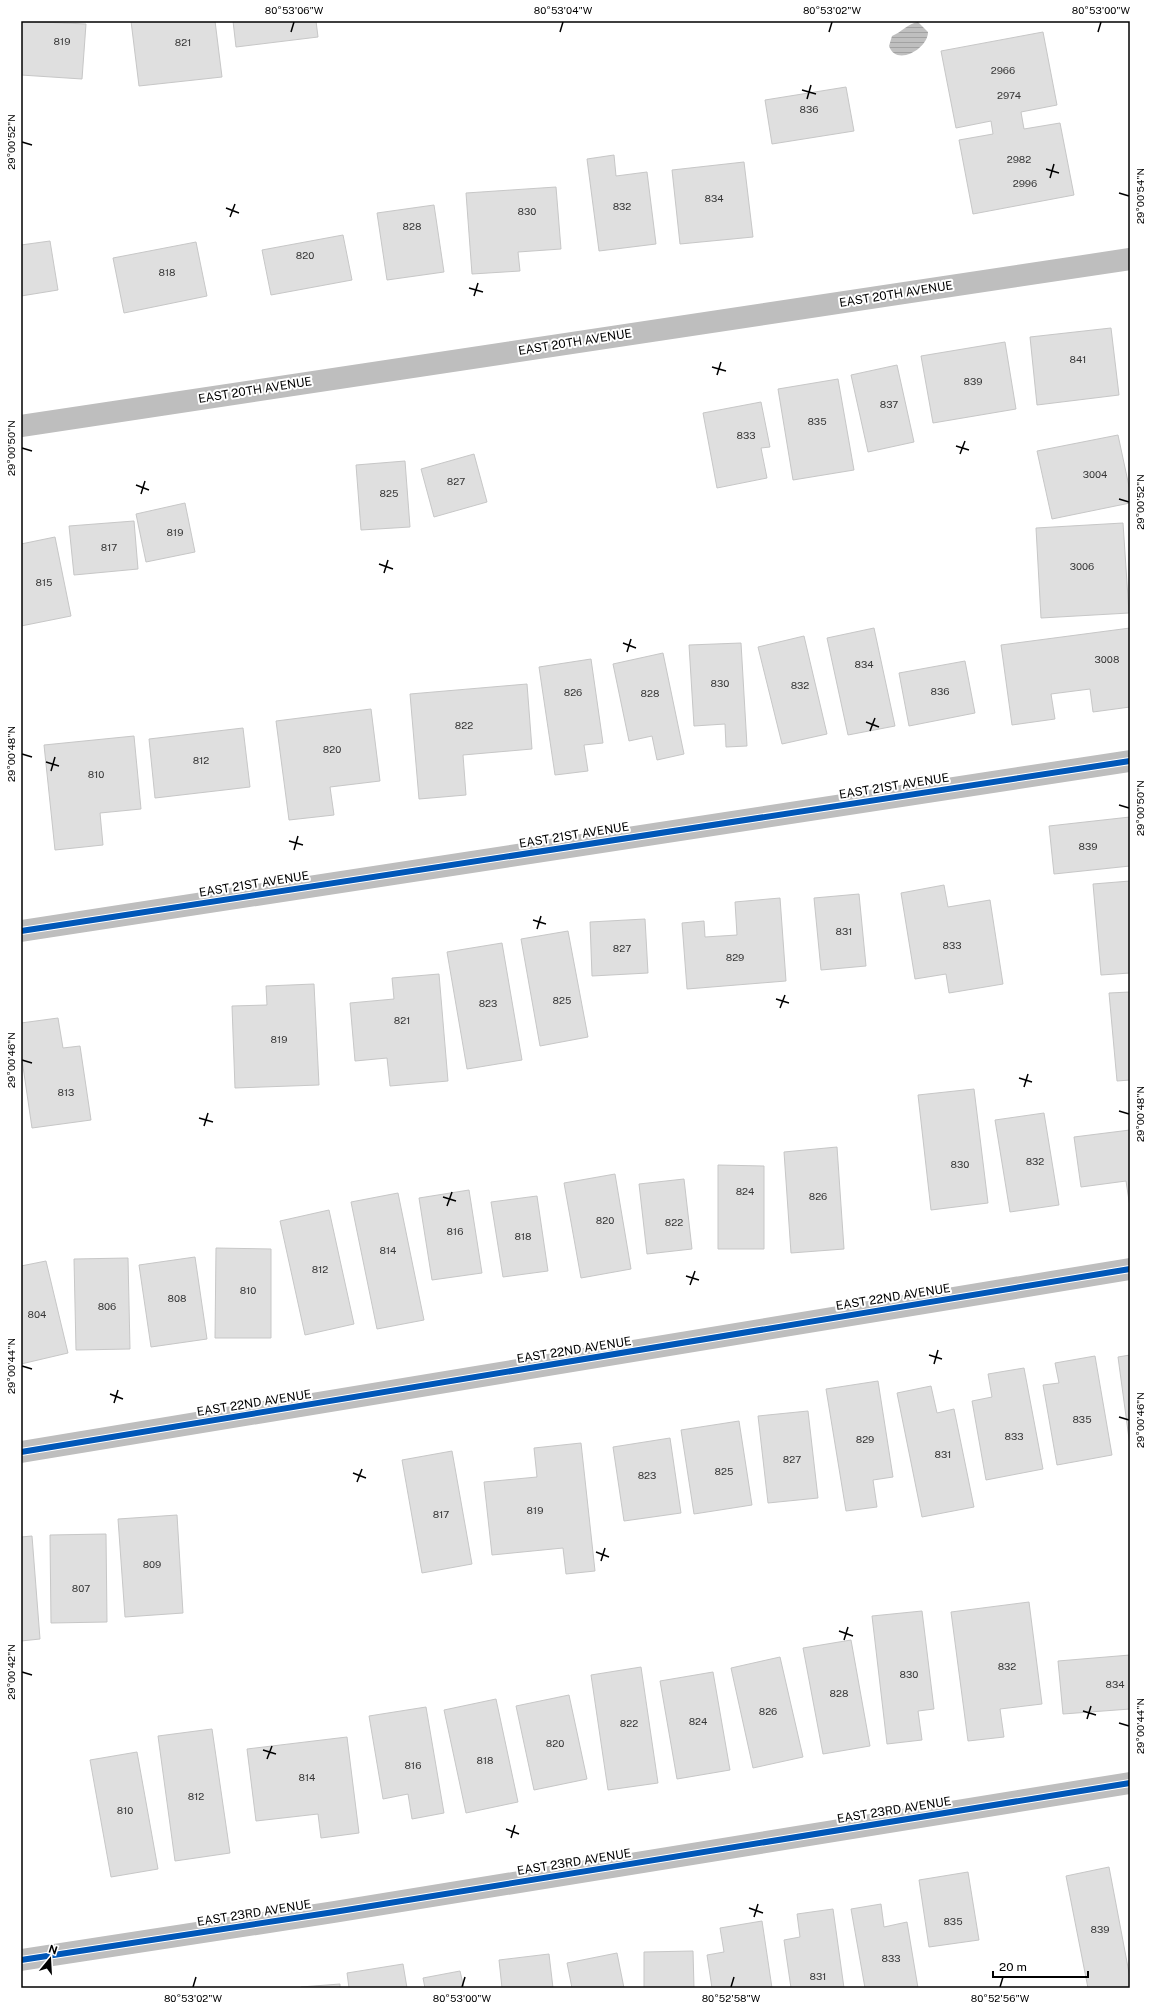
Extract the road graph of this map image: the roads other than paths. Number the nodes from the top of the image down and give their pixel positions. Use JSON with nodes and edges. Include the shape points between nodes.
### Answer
{"nodes":[{"id":1,"x":1130,"y":259,"type":"edge"},
{"id":2,"x":21,"y":426,"type":"edge"},
{"id":3,"x":1130,"y":761,"type":"edge"},
{"id":4,"x":21,"y":931,"type":"edge"},
{"id":5,"x":1130,"y":1269,"type":"edge"},
{"id":6,"x":21,"y":1452,"type":"edge"},
{"id":7,"x":1130,"y":1783,"type":"edge"},
{"id":8,"x":21,"y":1960,"type":"edge"}],
"edges":[{"from":1,"to":2,"type":"street","name":"EAST 20TH AVENUE"},
{"from":3,"to":4,"type":"street","name":"EAST 21ST AVENUE"},
{"from":5,"to":6,"type":"street","name":"EAST 22ND AVENUE"},
{"from":7,"to":8,"type":"street","name":"EAST 23RD AVENUE","via":[[342,1911]]}]}
